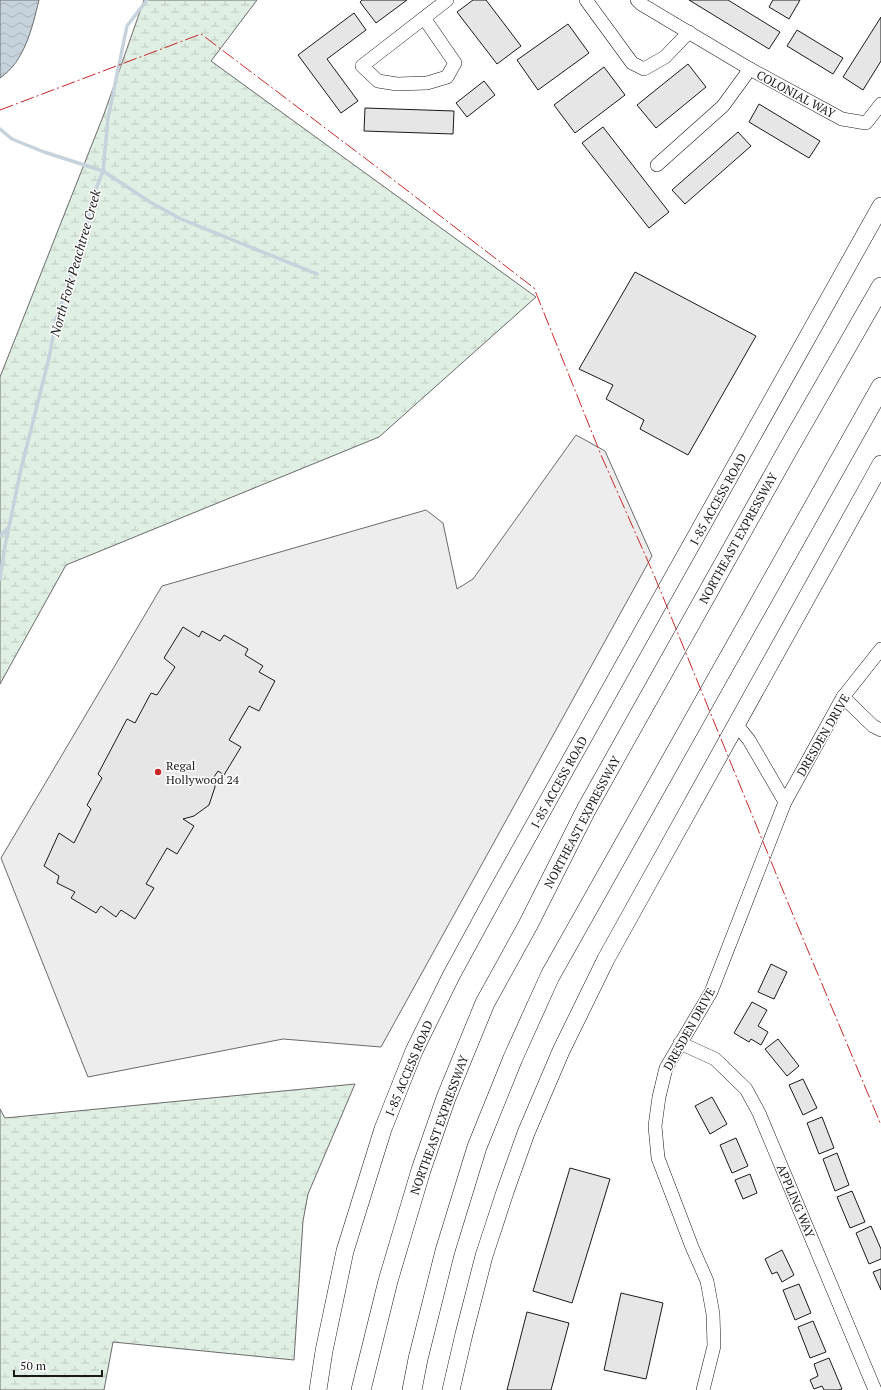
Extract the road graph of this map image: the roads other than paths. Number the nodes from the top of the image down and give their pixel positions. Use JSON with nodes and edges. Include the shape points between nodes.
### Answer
{"nodes":[{"id":1,"x":447,"y":0,"type":"edge"},
{"id":2,"x":586,"y":0,"type":"edge"},
{"id":3,"x":637,"y":0,"type":"edge"},
{"id":4,"x":424,"y":18,"type":"junction"},
{"id":5,"x":689,"y":32,"type":"junction"},
{"id":6,"x":750,"y":69,"type":"junction"},
{"id":7,"x":881,"y":104,"type":"edge"},
{"id":8,"x":657,"y":165,"type":"dead end"},
{"id":9,"x":881,"y":206,"type":"edge"},
{"id":10,"x":881,"y":287,"type":"edge"},
{"id":11,"x":881,"y":387,"type":"edge"},
{"id":12,"x":881,"y":464,"type":"edge"},
{"id":13,"x":881,"y":649,"type":"edge"},
{"id":14,"x":843,"y":696,"type":"junction"},
{"id":15,"x":736,"y":724,"type":"junction"},
{"id":16,"x":881,"y":730,"type":"edge"},
{"id":17,"x":785,"y":802,"type":"junction"},
{"id":18,"x":680,"y":1043,"type":"junction"},
{"id":19,"x":318,"y":1390,"type":"edge"},
{"id":20,"x":361,"y":1390,"type":"edge"},
{"id":21,"x":412,"y":1390,"type":"edge"},
{"id":22,"x":451,"y":1390,"type":"edge"},
{"id":23,"x":703,"y":1390,"type":"edge"},
{"id":24,"x":875,"y":1390,"type":"edge"}],
"edges":[{"from":1,"to":4,"type":"street"},
{"from":2,"to":5,"type":"street","via":[[632,63],[644,69],[665,57]]},
{"from":3,"to":5,"type":"street","name":"COLONIAL WAY"},
{"from":4,"to":4,"type":"street","via":[[455,63],[447,77],[427,83],[397,84],[378,81],[362,66]]},
{"from":5,"to":6,"type":"street","name":"COLONIAL WAY"},
{"from":6,"to":7,"type":"street","name":"COLONIAL WAY","via":[[842,119],[866,123]]},
{"from":6,"to":8,"type":"street","name":"COLONIAL WAY","via":[[723,106]]},
{"from":9,"to":19,"type":"main road","name":"I-85 ACCESS ROAD","via":[[483,917],[414,1051],[383,1129],[345,1251]]},
{"from":10,"to":20,"type":"highway","name":"NORTHEAST EXPRESSWAY","via":[[586,810],[485,1003],[446,1098],[421,1170],[388,1281]]},
{"from":11,"to":21,"type":"highway","via":[[550,976],[513,1058],[478,1147],[445,1251]]},
{"from":12,"to":15,"type":"main road"},
{"from":13,"to":14,"type":"street","name":"DRESDEN DRIVE"},
{"from":14,"to":16,"type":"street","via":[[873,726]]},
{"from":14,"to":17,"type":"street","name":"DRESDEN DRIVE"},
{"from":15,"to":17,"type":"street","via":[[749,740]]},
{"from":15,"to":22,"type":"main road","via":[[606,959],[561,1051],[526,1134],[484,1256]]},
{"from":17,"to":18,"type":"street","name":"DRESDEN DRIVE","via":[[711,992]]},
{"from":18,"to":23,"type":"street","name":"DRESDEN DRIVE","via":[[666,1068],[655,1126],[658,1158],[707,1281],[713,1314],[714,1346]]},
{"from":18,"to":24,"type":"street","name":"APPLING WAY","via":[[715,1059],[746,1089],[759,1113]]}]}
